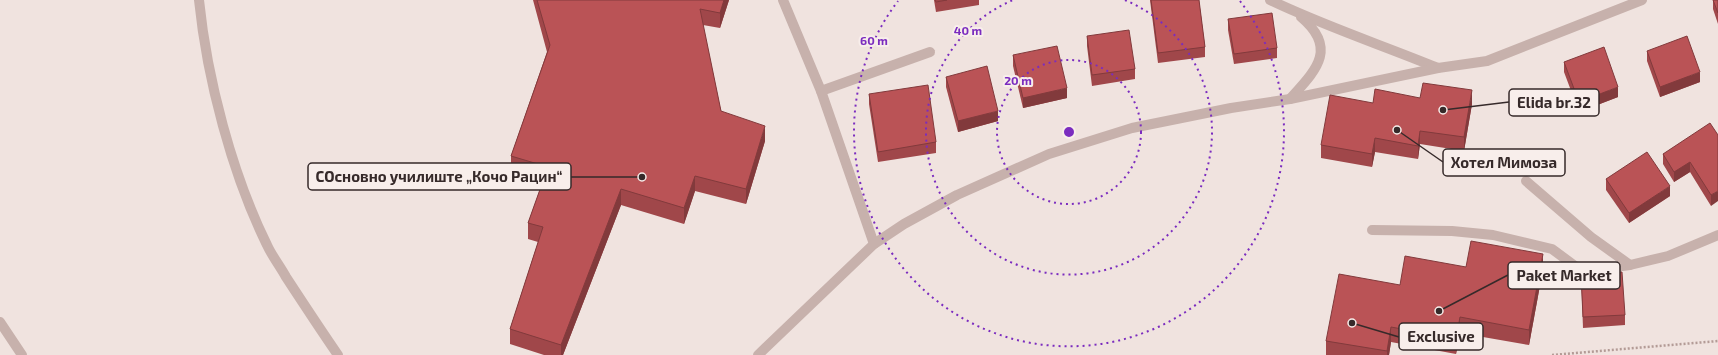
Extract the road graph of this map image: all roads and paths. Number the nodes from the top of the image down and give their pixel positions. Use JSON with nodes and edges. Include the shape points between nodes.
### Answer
{"nodes":[{"id":1,"x":199,"y":0,"type":"edge"},
{"id":2,"x":783,"y":0,"type":"edge"},
{"id":3,"x":1270,"y":0,"type":"edge"},
{"id":4,"x":1642,"y":0,"type":"edge"},
{"id":5,"x":1296,"y":13,"type":"junction"},
{"id":6,"x":930,"y":52,"type":"dead end"},
{"id":7,"x":1438,"y":68,"type":"junction"},
{"id":8,"x":821,"y":91,"type":"junction"},
{"id":9,"x":1290,"y":99,"type":"junction"},
{"id":10,"x":1526,"y":181,"type":"dead end"},
{"id":11,"x":1372,"y":230,"type":"dead end"},
{"id":12,"x":1718,"y":235,"type":"edge"},
{"id":13,"x":874,"y":244,"type":"junction"},
{"id":14,"x":1630,"y":265,"type":"junction"},
{"id":15,"x":0,"y":322,"type":"edge"},
{"id":16,"x":1718,"y":341,"type":"edge"},
{"id":17,"x":22,"y":355,"type":"edge"},
{"id":18,"x":338,"y":355,"type":"edge"},
{"id":19,"x":758,"y":355,"type":"edge"},
{"id":20,"x":1552,"y":355,"type":"edge"}],
"edges":[{"from":1,"to":18,"type":"street","via":[[202,30],[219,108],[237,173],[267,246]]},
{"from":2,"to":8,"type":"street"},
{"from":3,"to":5,"type":"street"},
{"from":4,"to":7,"type":"street","via":[[1487,61]]},
{"from":5,"to":7,"type":"street"},
{"from":5,"to":9,"type":"street","via":[[1306,20],[1315,32],[1321,48],[1316,69]]},
{"from":6,"to":8,"type":"street"},
{"from":7,"to":9,"type":"street"},
{"from":8,"to":13,"type":"street"},
{"from":9,"to":13,"type":"street","via":[[1132,128],[1049,154],[957,195]]},
{"from":10,"to":14,"type":"street","via":[[1591,237]]},
{"from":11,"to":14,"type":"street","via":[[1452,231],[1493,236],[1552,249],[1574,266],[1592,270]]},
{"from":12,"to":14,"type":"street","via":[[1668,256]]},
{"from":13,"to":19,"type":"street"},
{"from":15,"to":17,"type":"street"},
{"from":16,"to":20,"type":"path"}]}
